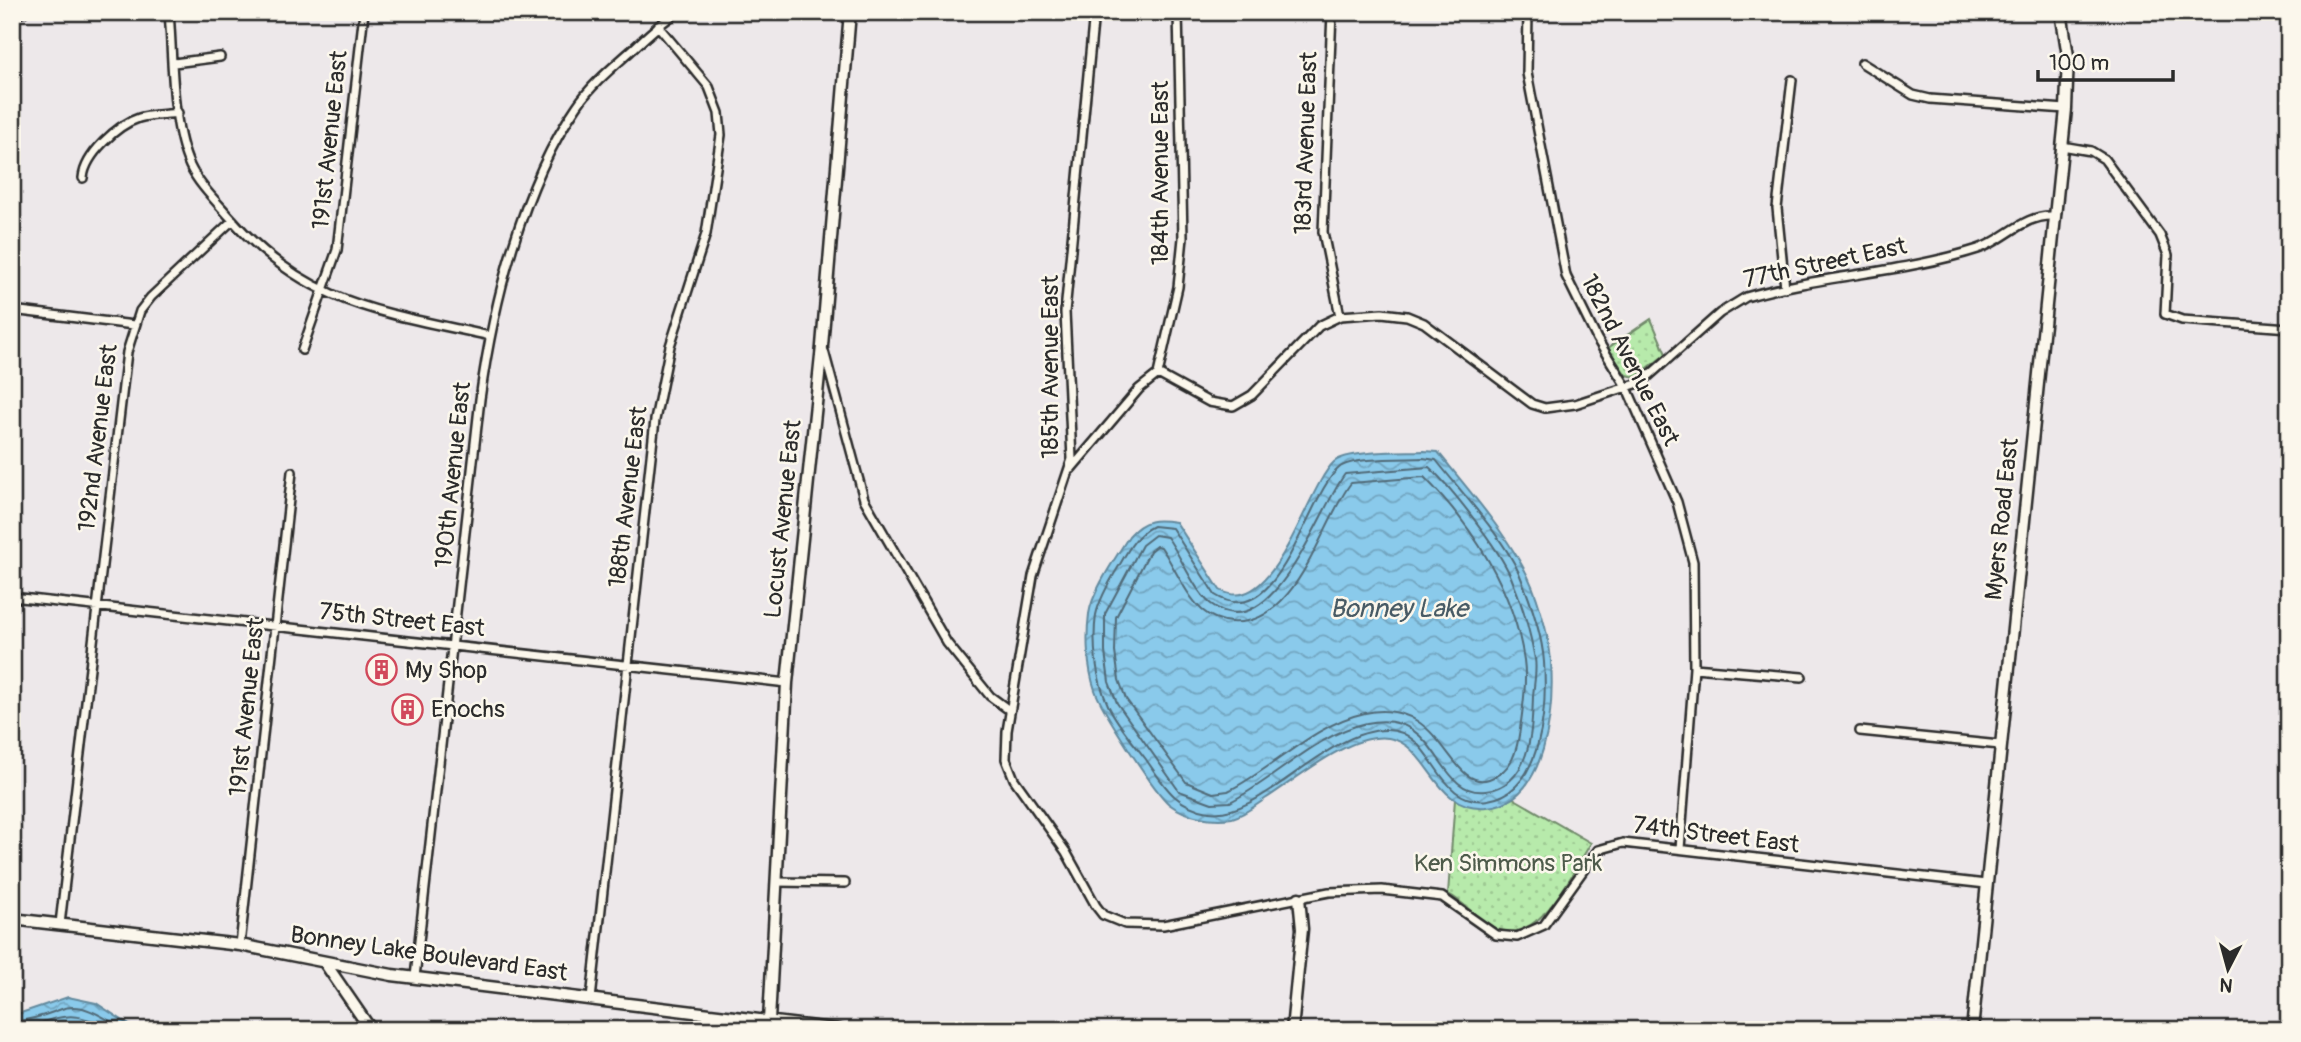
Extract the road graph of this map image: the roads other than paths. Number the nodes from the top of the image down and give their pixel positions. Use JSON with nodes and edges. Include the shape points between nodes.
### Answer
{"nodes":[{"id":1,"x":24,"y":12,"type":"edge"},
{"id":2,"x":169,"y":12,"type":"edge"},
{"id":3,"x":364,"y":12,"type":"edge"},
{"id":4,"x":678,"y":12,"type":"edge"},
{"id":5,"x":850,"y":12,"type":"edge"},
{"id":6,"x":1094,"y":12,"type":"edge"},
{"id":7,"x":1178,"y":12,"type":"edge"},
{"id":8,"x":1332,"y":12,"type":"edge"},
{"id":9,"x":1528,"y":12,"type":"edge"},
{"id":10,"x":2061,"y":12,"type":"edge"},
{"id":11,"x":12,"y":16,"type":"edge"},
{"id":12,"x":658,"y":26,"type":"junction"},
{"id":13,"x":220,"y":57,"type":"dead end"},
{"id":14,"x":174,"y":63,"type":"junction"},
{"id":15,"x":1862,"y":63,"type":"dead end"},
{"id":16,"x":1792,"y":80,"type":"dead end"},
{"id":17,"x":2066,"y":109,"type":"junction"},
{"id":18,"x":178,"y":113,"type":"junction"},
{"id":19,"x":2062,"y":146,"type":"junction"},
{"id":20,"x":83,"y":178,"type":"dead end"},
{"id":21,"x":2054,"y":216,"type":"junction"},
{"id":22,"x":233,"y":220,"type":"junction"},
{"id":23,"x":1785,"y":288,"type":"junction"},
{"id":24,"x":324,"y":293,"type":"junction"},
{"id":25,"x":12,"y":310,"type":"edge"},
{"id":26,"x":1340,"y":316,"type":"junction"},
{"id":27,"x":134,"y":325,"type":"junction"},
{"id":28,"x":2289,"y":328,"type":"edge"},
{"id":29,"x":490,"y":336,"type":"junction"},
{"id":30,"x":822,"y":346,"type":"junction"},
{"id":31,"x":302,"y":351,"type":"dead end"},
{"id":32,"x":1158,"y":374,"type":"junction"},
{"id":33,"x":1627,"y":388,"type":"junction"},
{"id":34,"x":1070,"y":470,"type":"junction"},
{"id":35,"x":292,"y":472,"type":"dead end"},
{"id":36,"x":12,"y":597,"type":"edge"},
{"id":37,"x":97,"y":607,"type":"junction"},
{"id":38,"x":275,"y":625,"type":"junction"},
{"id":39,"x":454,"y":645,"type":"junction"},
{"id":40,"x":628,"y":665,"type":"junction"},
{"id":41,"x":1694,"y":668,"type":"junction"},
{"id":42,"x":1802,"y":677,"type":"dead end"},
{"id":43,"x":788,"y":683,"type":"junction"},
{"id":44,"x":1009,"y":710,"type":"junction"},
{"id":45,"x":1860,"y":731,"type":"dead end"},
{"id":46,"x":2000,"y":745,"type":"junction"},
{"id":47,"x":1681,"y":849,"type":"junction"},
{"id":48,"x":776,"y":882,"type":"junction"},
{"id":49,"x":845,"y":883,"type":"dead end"},
{"id":50,"x":1986,"y":884,"type":"junction"},
{"id":51,"x":1299,"y":898,"type":"junction"},
{"id":52,"x":1092,"y":899,"type":"joint"},
{"id":53,"x":12,"y":919,"type":"edge"},
{"id":54,"x":60,"y":924,"type":"junction"},
{"id":55,"x":240,"y":945,"type":"junction"},
{"id":56,"x":325,"y":963,"type":"junction"},
{"id":57,"x":415,"y":977,"type":"junction"},
{"id":58,"x":591,"y":999,"type":"junction"},
{"id":59,"x":768,"y":1025,"type":"edge"},
{"id":60,"x":371,"y":1030,"type":"edge"},
{"id":61,"x":840,"y":1030,"type":"edge"},
{"id":62,"x":1293,"y":1030,"type":"edge"},
{"id":63,"x":1972,"y":1030,"type":"edge"}],
"edges":[{"from":1,"to":11,"type":"street"},
{"from":2,"to":14,"type":"street"},
{"from":3,"to":24,"type":"street","name":"191st Avenue East","via":[[340,235]]},
{"from":4,"to":12,"type":"street","name":"190th Avenue East"},
{"from":5,"to":30,"type":"street","name":"Locust Avenue East"},
{"from":6,"to":34,"type":"street","name":"185th Avenue East","via":[[1065,312]]},
{"from":7,"to":32,"type":"street","name":"184th Avenue East","via":[[1183,238],[1178,287]]},
{"from":8,"to":26,"type":"street","name":"183rd Avenue East","via":[[1322,220]]},
{"from":9,"to":33,"type":"street","name":"182nd Avenue East","via":[[1527,73],[1566,276]]},
{"from":10,"to":17,"type":"street","name":"Myers Road East","via":[[2068,56]]},
{"from":12,"to":29,"type":"street","name":"190th Avenue East","via":[[592,87],[562,130],[508,260]]},
{"from":12,"to":40,"type":"street","name":"188th Avenue East","via":[[709,87],[721,135],[706,234],[659,395]]},
{"from":13,"to":14,"type":"street"},
{"from":14,"to":18,"type":"street"},
{"from":15,"to":17,"type":"street","via":[[1913,95],[1930,99]]},
{"from":16,"to":23,"type":"street","via":[[1777,208]]},
{"from":17,"to":19,"type":"street","name":"Myers Road East"},
{"from":18,"to":20,"type":"street","via":[[130,122],[88,159]]},
{"from":18,"to":22,"type":"street","via":[[190,165]]},
{"from":19,"to":21,"type":"street","name":"Myers Road East"},
{"from":19,"to":28,"type":"street","via":[[2091,151],[2104,159],[2160,235],[2168,255],[2165,314],[2182,320]]},
{"from":21,"to":23,"type":"street","name":"77th Street East","via":[[2032,218],[1979,249]]},
{"from":21,"to":46,"type":"street","name":"Myers Road East"},
{"from":22,"to":24,"type":"street","via":[[279,266]]},
{"from":22,"to":27,"type":"street","name":"192nd Avenue East","via":[[151,297]]},
{"from":23,"to":33,"type":"street","name":"77th Street East","via":[[1738,300],[1654,372]]},
{"from":24,"to":29,"type":"street"},
{"from":24,"to":31,"type":"street","name":"191st Avenue East"},
{"from":25,"to":27,"type":"street"},
{"from":26,"to":32,"type":"street","name":"77th Street East","via":[[1309,334],[1238,404],[1209,402]]},
{"from":26,"to":33,"type":"street","name":"77th Street East","via":[[1382,313],[1415,318],[1540,407],[1575,404]]},
{"from":27,"to":37,"type":"street","name":"192nd Avenue East","via":[[125,366]]},
{"from":29,"to":39,"type":"street","name":"190th Avenue East"},
{"from":30,"to":43,"type":"street","name":"Locust Avenue East"},
{"from":30,"to":44,"type":"street","via":[[864,499],[947,643],[990,696]]},
{"from":32,"to":34,"type":"street","via":[[1139,388]]},
{"from":33,"to":41,"type":"street","name":"182nd Avenue East","via":[[1687,533],[1695,591]]},
{"from":34,"to":44,"type":"street","name":"185th Avenue East","via":[[1033,576],[1018,681]]},
{"from":35,"to":38,"type":"street","name":"191st Avenue East"},
{"from":36,"to":37,"type":"street","name":"75th Street East"},
{"from":37,"to":38,"type":"street","name":"75th Street East"},
{"from":37,"to":54,"type":"street","name":"192nd Avenue East"},
{"from":38,"to":39,"type":"street","name":"75th Street East"},
{"from":38,"to":55,"type":"street","name":"191st Avenue East"},
{"from":39,"to":40,"type":"street","name":"75th Street East"},
{"from":39,"to":57,"type":"street","name":"190th Avenue East"},
{"from":40,"to":43,"type":"street","name":"75th Street East"},
{"from":40,"to":58,"type":"street","name":"188th Avenue East"},
{"from":41,"to":42,"type":"street"},
{"from":41,"to":47,"type":"street","name":"182nd Avenue East"},
{"from":43,"to":48,"type":"street","name":"Locust Avenue East"},
{"from":44,"to":52,"type":"street","name":"185th Avenue East","via":[[1006,759],[1010,771]]},
{"from":45,"to":46,"type":"street"},
{"from":46,"to":50,"type":"street","name":"Myers Road East"},
{"from":47,"to":50,"type":"street","name":"74th Street East"},
{"from":47,"to":51,"type":"street","name":"74th Street East","via":[[1623,843],[1603,847],[1588,860],[1544,925],[1517,937],[1496,935],[1460,906],[1431,894],[1362,890]]},
{"from":48,"to":49,"type":"street"},
{"from":48,"to":59,"type":"street","name":"Locust Avenue East"},
{"from":50,"to":63,"type":"street","name":"Myers Road East"},
{"from":51,"to":52,"type":"street","name":"74th Street East","via":[[1152,926],[1111,920]]},
{"from":51,"to":62,"type":"street","via":[[1302,929]]},
{"from":53,"to":54,"type":"street","name":"Bonney Lake Boulevard East"},
{"from":54,"to":55,"type":"street","name":"Bonney Lake Boulevard East"},
{"from":55,"to":56,"type":"street","name":"Bonney Lake Boulevard East"},
{"from":56,"to":57,"type":"street","name":"Bonney Lake Boulevard East"},
{"from":56,"to":60,"type":"street"},
{"from":57,"to":58,"type":"street","name":"Bonney Lake Boulevard East"},
{"from":58,"to":59,"type":"street","name":"Bonney Lake Boulevard East"},
{"from":59,"to":61,"type":"street","name":"Bonney Lake Boulevard East"}]}
